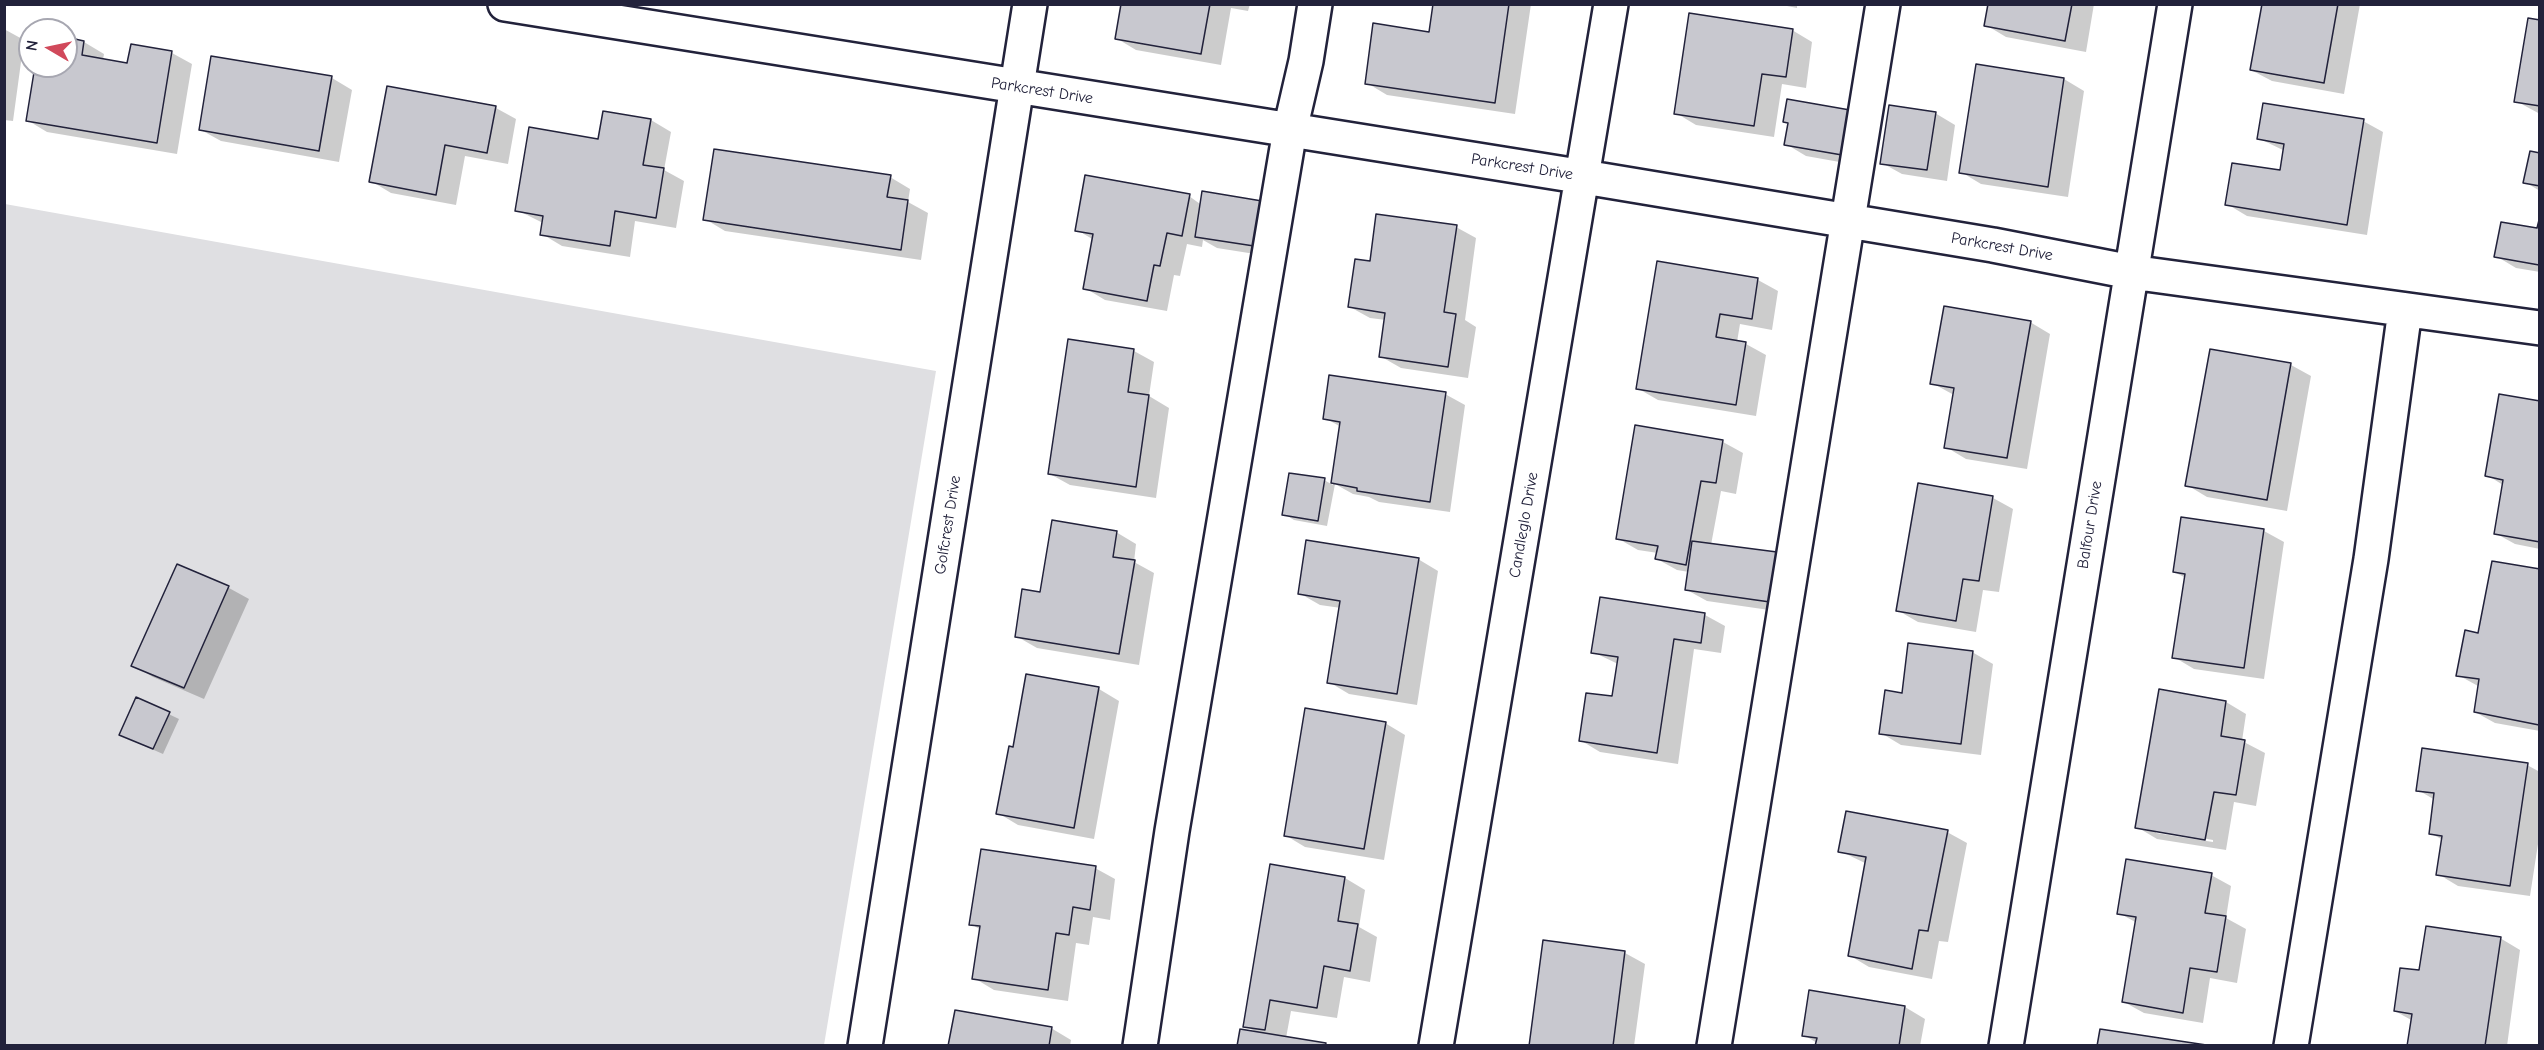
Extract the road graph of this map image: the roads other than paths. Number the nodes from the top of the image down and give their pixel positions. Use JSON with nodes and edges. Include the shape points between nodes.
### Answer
{"nodes":[{"id":1,"x":505,"y":4,"type":"edge"},
{"id":2,"x":1030,"y":4,"type":"edge"},
{"id":3,"x":1315,"y":4,"type":"edge"},
{"id":4,"x":1611,"y":4,"type":"edge"},
{"id":5,"x":1882,"y":4,"type":"edge"},
{"id":6,"x":2175,"y":4,"type":"edge"},
{"id":7,"x":667,"y":17,"type":"edge"},
{"id":8,"x":1018,"y":87,"type":"junction"},
{"id":9,"x":1290,"y":130,"type":"junction"},
{"id":10,"x":1584,"y":177,"type":"junction"},
{"id":11,"x":1846,"y":220,"type":"junction"},
{"id":12,"x":2131,"y":272,"type":"junction"},
{"id":13,"x":2405,"y":309,"type":"junction"},
{"id":14,"x":2540,"y":328,"type":"edge"},
{"id":15,"x":865,"y":1046,"type":"edge"},
{"id":16,"x":1140,"y":1046,"type":"edge"},
{"id":17,"x":1436,"y":1046,"type":"edge"},
{"id":18,"x":1713,"y":1046,"type":"edge"},
{"id":19,"x":2006,"y":1046,"type":"edge"},
{"id":20,"x":2291,"y":1046,"type":"edge"}],
"edges":[{"from":1,"to":7,"type":"street","name":"Parkcrest Drive"},
{"from":2,"to":8,"type":"street","name":"Golfcrest Drive"},
{"from":3,"to":9,"type":"street"},
{"from":4,"to":10,"type":"street","name":"Candleglo Drive"},
{"from":5,"to":11,"type":"street"},
{"from":6,"to":12,"type":"street","name":"Balfour Drive"},
{"from":7,"to":8,"type":"street","name":"Parkcrest Drive"},
{"from":8,"to":9,"type":"street","name":"Parkcrest Drive"},
{"from":8,"to":15,"type":"street","name":"Golfcrest Drive"},
{"from":9,"to":10,"type":"street","name":"Parkcrest Drive"},
{"from":9,"to":16,"type":"street","via":[[1172,831]]},
{"from":10,"to":11,"type":"street","name":"Parkcrest Drive"},
{"from":10,"to":17,"type":"street","name":"Candleglo Drive"},
{"from":11,"to":12,"type":"street","name":"Parkcrest Drive"},
{"from":11,"to":18,"type":"street"},
{"from":12,"to":13,"type":"street","name":"Parkcrest Drive"},
{"from":12,"to":19,"type":"street","name":"Balfour Drive"},
{"from":13,"to":14,"type":"street","name":"Parkcrest Drive"},
{"from":13,"to":20,"type":"street","via":[[2371,559]]}]}
